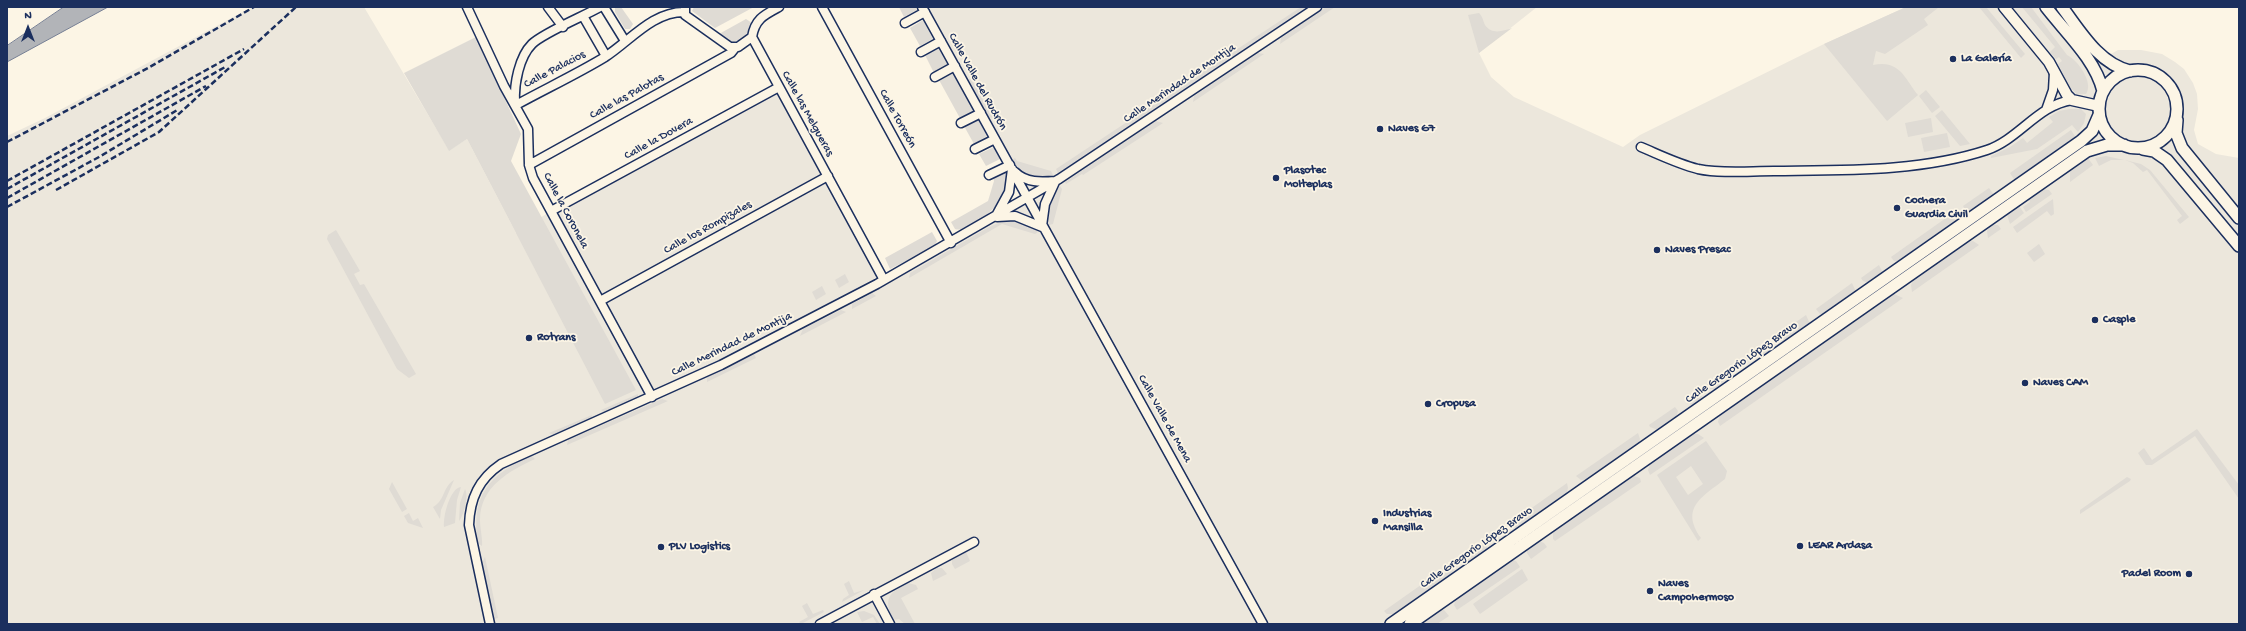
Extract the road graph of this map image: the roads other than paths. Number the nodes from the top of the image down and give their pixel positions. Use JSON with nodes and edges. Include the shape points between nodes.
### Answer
{"nodes":[{"id":1,"x":467,"y":7,"type":"edge"},
{"id":2,"x":548,"y":7,"type":"edge"},
{"id":3,"x":600,"y":7,"type":"edge"},
{"id":4,"x":604,"y":7,"type":"edge"},
{"id":5,"x":779,"y":7,"type":"edge"},
{"id":6,"x":822,"y":7,"type":"edge"},
{"id":7,"x":1317,"y":7,"type":"edge"},
{"id":8,"x":2004,"y":7,"type":"edge"},
{"id":9,"x":2046,"y":7,"type":"edge"},
{"id":10,"x":2062,"y":7,"type":"edge"},
{"id":11,"x":684,"y":9,"type":"edge"},
{"id":12,"x":666,"y":10,"type":"edge"},
{"id":13,"x":924,"y":10,"type":"edge"},
{"id":14,"x":583,"y":16,"type":"junction"},
{"id":15,"x":905,"y":23,"type":"dead end"},
{"id":16,"x":562,"y":27,"type":"junction"},
{"id":17,"x":752,"y":37,"type":"junction"},
{"id":18,"x":625,"y":41,"type":"junction"},
{"id":19,"x":941,"y":41,"type":"junction"},
{"id":20,"x":735,"y":48,"type":"junction"},
{"id":21,"x":921,"y":52,"type":"dead end"},
{"id":22,"x":606,"y":56,"type":"junction"},
{"id":23,"x":955,"y":66,"type":"junction"},
{"id":24,"x":2130,"y":71,"type":"junction"},
{"id":25,"x":2054,"y":72,"type":"junction"},
{"id":26,"x":934,"y":77,"type":"dead end"},
{"id":27,"x":779,"y":87,"type":"junction"},
{"id":28,"x":2103,"y":91,"type":"junction"},
{"id":29,"x":2072,"y":100,"type":"junction"},
{"id":30,"x":516,"y":105,"type":"junction"},
{"id":31,"x":2046,"y":110,"type":"junction"},
{"id":32,"x":2099,"y":110,"type":"junction"},
{"id":33,"x":2177,"y":110,"type":"junction"},
{"id":34,"x":981,"y":112,"type":"junction"},
{"id":35,"x":961,"y":123,"type":"dead end"},
{"id":36,"x":995,"y":139,"type":"junction"},
{"id":37,"x":2124,"y":145,"type":"junction"},
{"id":38,"x":1641,"y":147,"type":"dead end"},
{"id":39,"x":2139,"y":148,"type":"junction"},
{"id":40,"x":975,"y":150,"type":"dead end"},
{"id":41,"x":529,"y":165,"type":"junction"},
{"id":42,"x":1011,"y":167,"type":"junction"},
{"id":43,"x":989,"y":175,"type":"dead end"},
{"id":44,"x":828,"y":176,"type":"junction"},
{"id":45,"x":1056,"y":180,"type":"junction"},
{"id":46,"x":1027,"y":199,"type":"junction"},
{"id":47,"x":551,"y":211,"type":"junction"},
{"id":48,"x":995,"y":217,"type":"junction"},
{"id":49,"x":2239,"y":218,"type":"edge"},
{"id":50,"x":1042,"y":227,"type":"junction"},
{"id":51,"x":951,"y":243,"type":"junction"},
{"id":52,"x":2239,"y":246,"type":"edge"},
{"id":53,"x":884,"y":280,"type":"junction"},
{"id":54,"x":600,"y":301,"type":"junction"},
{"id":55,"x":652,"y":397,"type":"junction"},
{"id":56,"x":974,"y":542,"type":"dead end"},
{"id":57,"x":874,"y":594,"type":"junction"},
{"id":58,"x":490,"y":624,"type":"edge"},
{"id":59,"x":820,"y":624,"type":"edge"},
{"id":60,"x":890,"y":624,"type":"edge"},
{"id":61,"x":1263,"y":624,"type":"edge"},
{"id":62,"x":1391,"y":624,"type":"edge"},
{"id":63,"x":1410,"y":624,"type":"edge"}],
"edges":[{"from":1,"to":30,"type":"street","name":"Calle la Coronela","via":[[504,86]]},
{"from":2,"to":16,"type":"street"},
{"from":3,"to":14,"type":"street"},
{"from":4,"to":18,"type":"street"},
{"from":5,"to":17,"type":"street","via":[[759,19]]},
{"from":6,"to":51,"type":"street","name":"Calle Torreón"},
{"from":7,"to":45,"type":"street","name":"Calle Merindad de Montija"},
{"from":8,"to":25,"type":"street","via":[[2046,57]]},
{"from":9,"to":28,"type":"main road","via":[[2086,58],[2100,79]]},
{"from":10,"to":24,"type":"main road","via":[[2104,59],[2118,68]]},
{"from":11,"to":12,"type":"street","name":"Calle Palacios"},
{"from":11,"to":20,"type":"street","via":[[685,16],[723,44]]},
{"from":12,"to":18,"type":"street","name":"Calle Palacios"},
{"from":13,"to":15,"type":"street"},
{"from":13,"to":19,"type":"street","name":"Calle Valle del Rudrón"},
{"from":14,"to":16,"type":"street"},
{"from":14,"to":22,"type":"street","name":"Calle Palacios"},
{"from":16,"to":30,"type":"street","via":[[536,41],[528,50],[516,83]]},
{"from":17,"to":20,"type":"street"},
{"from":17,"to":27,"type":"street","name":"Calle las Melgueras"},
{"from":18,"to":22,"type":"street","name":"Calle Palacios"},
{"from":19,"to":21,"type":"street"},
{"from":19,"to":23,"type":"street","name":"Calle Valle del Rudrón"},
{"from":20,"to":41,"type":"street","name":"Calle las Palotas","via":[[731,53]]},
{"from":22,"to":30,"type":"street","name":"Calle Palacios"},
{"from":23,"to":26,"type":"street"},
{"from":23,"to":34,"type":"street","name":"Calle Valle del Rudrón"},
{"from":24,"to":28,"type":"main road","via":[[2113,79]]},
{"from":24,"to":33,"type":"main road","via":[[2146,70],[2160,76],[2175,96]]},
{"from":25,"to":29,"type":"street","via":[[2063,91]]},
{"from":25,"to":31,"type":"street","via":[[2053,90]]},
{"from":27,"to":44,"type":"street","name":"Calle las Melgueras"},
{"from":27,"to":47,"type":"street","name":"Calle la Dovera"},
{"from":28,"to":32,"type":"main road"},
{"from":29,"to":31,"type":"street","via":[[2056,104]]},
{"from":29,"to":32,"type":"street"},
{"from":30,"to":41,"type":"street","name":"Calle la Coronela","via":[[529,135]]},
{"from":31,"to":38,"type":"street","via":[[2012,137],[1987,150],[1933,161],[1876,168],[1715,171],[1682,164]]},
{"from":32,"to":37,"type":"main road","via":[[2106,131]]},
{"from":32,"to":62,"type":"main road","name":"Calle Gregorio López Bravo","via":[[2092,131],[2081,141]]},
{"from":33,"to":39,"type":"main road","via":[[2174,124],[2166,136],[2154,145]]},
{"from":33,"to":49,"type":"main road","via":[[2176,133],[2182,148]]},
{"from":34,"to":35,"type":"street"},
{"from":34,"to":36,"type":"street","name":"Calle Valle del Rudrón"},
{"from":36,"to":40,"type":"street"},
{"from":36,"to":42,"type":"street","name":"Calle Valle del Rudrón"},
{"from":37,"to":39,"type":"main road"},
{"from":37,"to":63,"type":"main road","name":"Calle Gregorio López Bravo","via":[[2107,145],[2087,151]]},
{"from":39,"to":52,"type":"main road","via":[[2154,151],[2167,160]]},
{"from":41,"to":47,"type":"street","name":"Calle la Coronela","via":[[533,178]]},
{"from":42,"to":43,"type":"street"},
{"from":42,"to":45,"type":"street","name":"Calle Valle del Rudrón","via":[[1022,177],[1032,180]]},
{"from":42,"to":46,"type":"street","name":"Calle Valle del Rudrón"},
{"from":42,"to":48,"type":"street","name":"Calle Merindad de Montija","via":[[1009,192]]},
{"from":44,"to":53,"type":"street","name":"Calle las Melgueras"},
{"from":44,"to":54,"type":"street","name":"Calle los Rompizales"},
{"from":45,"to":46,"type":"street","name":"Calle Merindad de Montija"},
{"from":45,"to":50,"type":"street","via":[[1045,204]]},
{"from":46,"to":48,"type":"street","name":"Calle Merindad de Montija"},
{"from":46,"to":50,"type":"street","name":"Calle Valle de Mena"},
{"from":47,"to":54,"type":"street","name":"Calle la Coronela"},
{"from":48,"to":50,"type":"street","via":[[1015,216]]},
{"from":48,"to":51,"type":"street","name":"Calle Merindad de Montija"},
{"from":50,"to":61,"type":"street","name":"Calle Valle de Mena"},
{"from":51,"to":53,"type":"street","name":"Calle Merindad de Montija"},
{"from":53,"to":55,"type":"street","name":"Calle Merindad de Montija","via":[[732,360]]},
{"from":54,"to":55,"type":"street","name":"Calle la Coronela"},
{"from":55,"to":58,"type":"street","name":"Calle Merindad de Montija","via":[[501,464],[486,475],[477,487],[469,512],[469,529]]},
{"from":56,"to":57,"type":"street"},
{"from":57,"to":59,"type":"street"},
{"from":57,"to":60,"type":"street"}]}
